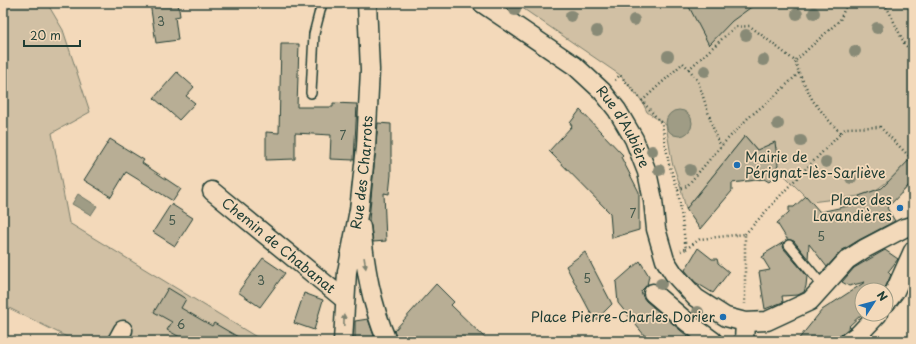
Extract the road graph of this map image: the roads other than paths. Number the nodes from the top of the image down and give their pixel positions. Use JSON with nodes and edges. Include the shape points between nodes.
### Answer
{"nodes":[{"id":1,"x":322,"y":3,"type":"edge"},
{"id":2,"x":367,"y":3,"type":"edge"},
{"id":3,"x":482,"y":3,"type":"edge"},
{"id":4,"x":311,"y":93,"type":"dead end"},
{"id":5,"x":212,"y":190,"type":"dead end"},
{"id":6,"x":359,"y":210,"type":"junction"},
{"id":7,"x":913,"y":226,"type":"edge"},
{"id":8,"x":789,"y":245,"type":"dead end"},
{"id":9,"x":913,"y":251,"type":"edge"},
{"id":10,"x":823,"y":286,"type":"junction"},
{"id":11,"x":894,"y":292,"type":"edge"},
{"id":12,"x":653,"y":293,"type":"dead end"},
{"id":13,"x":345,"y":300,"type":"junction"},
{"id":14,"x":746,"y":322,"type":"junction"},
{"id":15,"x":870,"y":322,"type":"edge"},
{"id":16,"x":343,"y":341,"type":"edge"},
{"id":17,"x":387,"y":341,"type":"edge"},
{"id":18,"x":713,"y":341,"type":"edge"},
{"id":19,"x":744,"y":341,"type":"edge"},
{"id":20,"x":849,"y":341,"type":"edge"}],
"edges":[{"from":1,"to":4,"type":"lane","via":[[314,34]]},
{"from":2,"to":6,"type":"street","name":"Rue des Charrots","via":[[370,70],[366,147]]},
{"from":3,"to":14,"type":"street","name":"Rue d'Aubière","via":[[575,66],[602,91],[634,139],[646,172],[653,200],[656,229],[665,260],[696,298],[726,317]]},
{"from":5,"to":13,"type":"street","name":"Chemin de Chabanat"},
{"from":6,"to":13,"type":"street","name":"Rue des Charrots","via":[[347,272]]},
{"from":6,"to":17,"type":"street","one_way":true,"via":[[364,261],[372,297]]},
{"from":7,"to":10,"type":"street","via":[[904,228],[847,260]]},
{"from":8,"to":10,"type":"lane"},
{"from":9,"to":11,"type":"street"},
{"from":10,"to":14,"type":"street","via":[[810,301],[767,321]]},
{"from":12,"to":18,"type":"street"},
{"from":16,"to":13,"type":"street","name":"Rue des Charrots","one_way":true},
{"from":14,"to":19,"type":"street"},
{"from":15,"to":20,"type":"street"}]}
